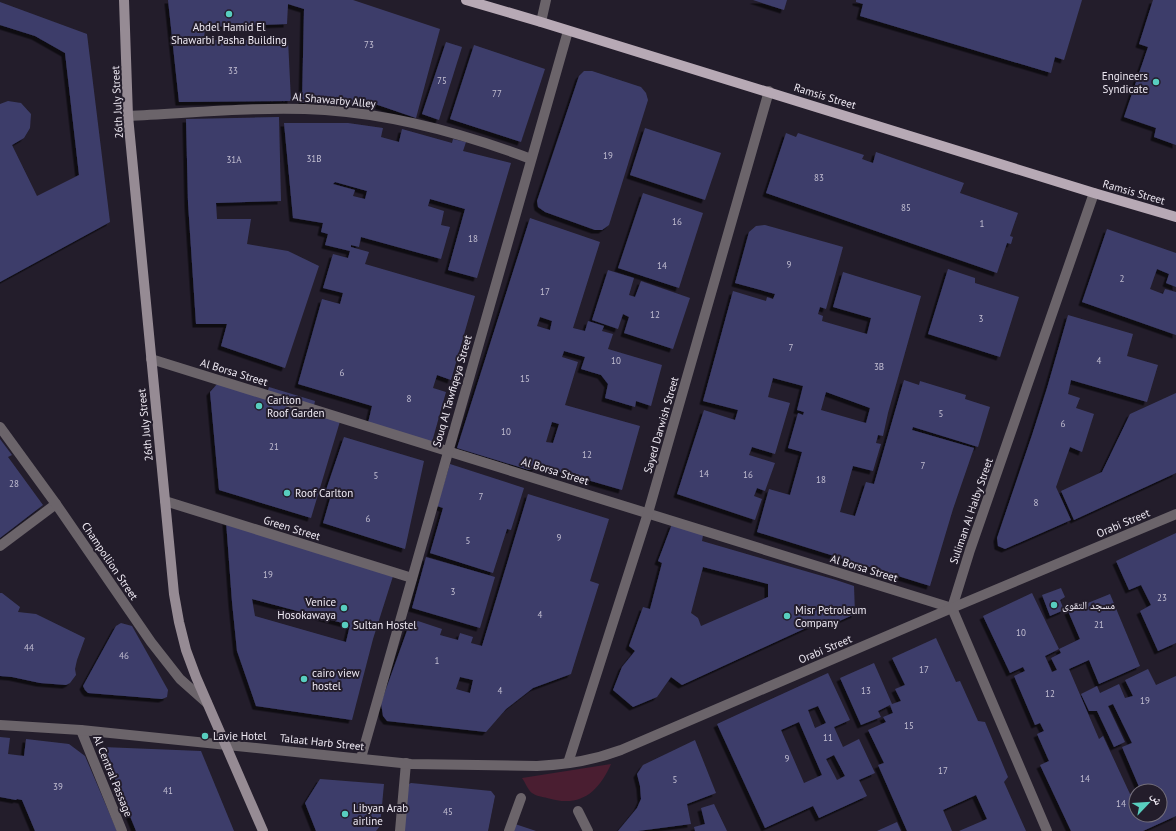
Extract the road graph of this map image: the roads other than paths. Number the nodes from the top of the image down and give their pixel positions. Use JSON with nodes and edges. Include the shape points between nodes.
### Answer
{"nodes":[{"id":1,"x":124,"y":0,"type":"edge"},
{"id":2,"x":466,"y":0,"type":"edge"},
{"id":3,"x":546,"y":0,"type":"edge"},
{"id":4,"x":540,"y":22,"type":"junction"},
{"id":5,"x":568,"y":31,"type":"junction"},
{"id":6,"x":769,"y":91,"type":"junction"},
{"id":7,"x":128,"y":116,"type":"junction"},
{"id":8,"x":531,"y":159,"type":"junction"},
{"id":9,"x":1094,"y":193,"type":"junction"},
{"id":10,"x":1176,"y":217,"type":"edge"},
{"id":11,"x":151,"y":359,"type":"junction"},
{"id":12,"x":0,"y":427,"type":"edge"},
{"id":13,"x":448,"y":451,"type":"junction"},
{"id":14,"x":165,"y":501,"type":"junction"},
{"id":15,"x":56,"y":504,"type":"junction"},
{"id":16,"x":648,"y":513,"type":"junction"},
{"id":17,"x":1176,"y":514,"type":"edge"},
{"id":18,"x":0,"y":546,"type":"edge"},
{"id":19,"x":412,"y":578,"type":"junction"},
{"id":20,"x":952,"y":608,"type":"junction"},
{"id":21,"x":207,"y":703,"type":"junction"},
{"id":22,"x":0,"y":725,"type":"edge"},
{"id":23,"x":81,"y":730,"type":"junction"},
{"id":24,"x":226,"y":745,"type":"junction"},
{"id":25,"x":361,"y":758,"type":"junction"},
{"id":26,"x":406,"y":763,"type":"junction"},
{"id":27,"x":568,"y":763,"type":"junction"},
{"id":28,"x":498,"y":765,"type":"joint"},
{"id":29,"x":521,"y":798,"type":"dead end"},
{"id":30,"x":578,"y":811,"type":"dead end"},
{"id":31,"x":122,"y":831,"type":"edge"},
{"id":32,"x":263,"y":831,"type":"edge"},
{"id":33,"x":400,"y":831,"type":"edge"},
{"id":34,"x":509,"y":831,"type":"edge"},
{"id":35,"x":588,"y":831,"type":"edge"},
{"id":36,"x":1047,"y":831,"type":"edge"}],
"edges":[{"from":1,"to":7,"type":"main road","name":"26th July Street"},
{"from":2,"to":4,"type":"main road","name":"Ramsis Street"},
{"from":3,"to":4,"type":"street"},
{"from":4,"to":5,"type":"main road","name":"Ramsis Street"},
{"from":5,"to":6,"type":"main road","name":"Ramsis Street"},
{"from":5,"to":8,"type":"street","name":"Souq Al Tawfiqeya Street"},
{"from":6,"to":9,"type":"main road","name":"Ramsis Street"},
{"from":6,"to":16,"type":"street","name":"Sayed Darwish Street"},
{"from":7,"to":8,"type":"street","name":"Al Shawarby Alley","via":[[270,108],[326,110],[381,116],[436,128]]},
{"from":7,"to":11,"type":"main road","name":"26th July Street"},
{"from":8,"to":13,"type":"street","name":"Souq Al Tawfiqeya Street"},
{"from":9,"to":10,"type":"main road","name":"Ramsis Street"},
{"from":9,"to":20,"type":"street","name":"Suliman Al Halby Street","via":[[972,543]]},
{"from":11,"to":13,"type":"street","name":"Al Borsa Street"},
{"from":11,"to":14,"type":"main road","name":"26th July Street"},
{"from":12,"to":15,"type":"street","name":"Champollion Street"},
{"from":13,"to":16,"type":"street","name":"Al Borsa Street"},
{"from":13,"to":19,"type":"street","name":"Souq Al Tawfiqeya Street"},
{"from":14,"to":19,"type":"street","name":"Green Street"},
{"from":14,"to":21,"type":"main road","name":"26th July Street","via":[[179,622],[191,663]]},
{"from":15,"to":18,"type":"street"},
{"from":15,"to":21,"type":"street","name":"Champollion Street","via":[[164,659],[180,679]]},
{"from":16,"to":20,"type":"street","name":"Al Borsa Street"},
{"from":16,"to":27,"type":"street","name":"Sayed Darwish Street"},
{"from":17,"to":20,"type":"street","name":"Orabi Street"},
{"from":19,"to":25,"type":"street","name":"Souq Al Tawfiqeya Street"},
{"from":20,"to":27,"type":"street","name":"Orabi Street","via":[[621,750],[605,756]]},
{"from":20,"to":36,"type":"street"},
{"from":21,"to":24,"type":"main road","name":"26th July Street"},
{"from":22,"to":23,"type":"street","name":"Talaat Harb Street"},
{"from":23,"to":24,"type":"street","name":"Talaat Harb Street"},
{"from":23,"to":31,"type":"street","name":"Al Central Passage"},
{"from":24,"to":25,"type":"street","name":"Talaat Harb Street"},
{"from":24,"to":32,"type":"main road","name":"26th July Street"},
{"from":25,"to":26,"type":"street","name":"Talaat Harb Street"},
{"from":26,"to":28,"type":"street","name":"Talaat Harb Street"},
{"from":26,"to":33,"type":"street"},
{"from":27,"to":28,"type":"street","name":"Orabi Street","via":[[538,766]]},
{"from":29,"to":34,"type":"street"},
{"from":30,"to":35,"type":"street"}]}
